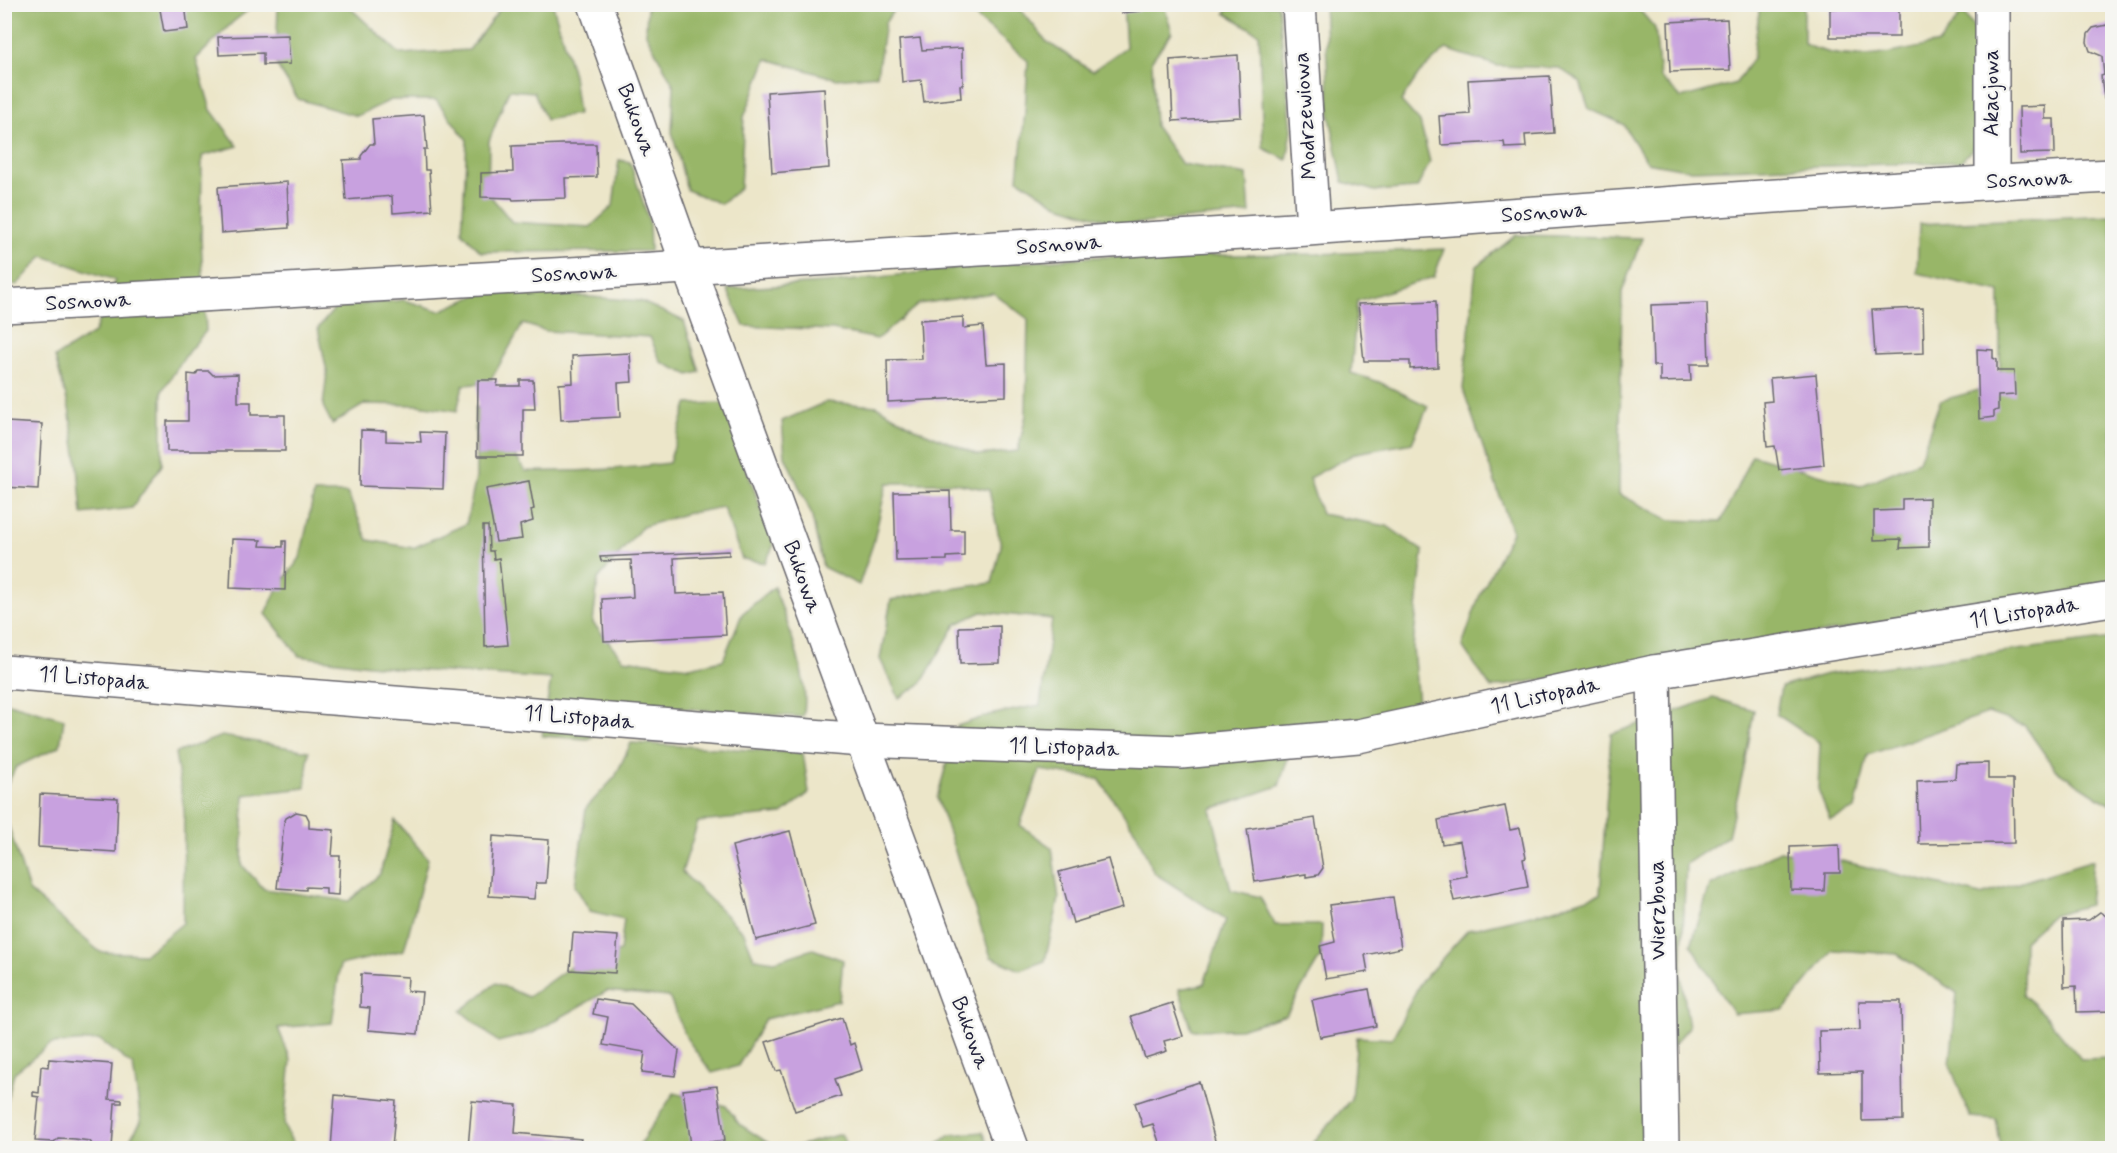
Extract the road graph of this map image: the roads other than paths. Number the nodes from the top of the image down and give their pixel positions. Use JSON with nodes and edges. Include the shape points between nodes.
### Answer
{"nodes":[{"id":1,"x":595,"y":4,"type":"edge"},
{"id":2,"x":1299,"y":4,"type":"edge"},
{"id":3,"x":1992,"y":4,"type":"edge"},
{"id":4,"x":2112,"y":176,"type":"edge"},
{"id":5,"x":1992,"y":182,"type":"junction"},
{"id":6,"x":1313,"y":228,"type":"junction"},
{"id":7,"x":689,"y":268,"type":"junction"},
{"id":8,"x":4,"y":306,"type":"edge"},
{"id":9,"x":2112,"y":599,"type":"edge"},
{"id":10,"x":4,"y":672,"type":"edge"},
{"id":11,"x":1654,"y":672,"type":"junction"},
{"id":12,"x":862,"y":740,"type":"junction"},
{"id":13,"x":1012,"y":1149,"type":"edge"},
{"id":14,"x":1662,"y":1149,"type":"edge"}],
"edges":[{"from":1,"to":7,"type":"street","name":"Bukowa"},
{"from":2,"to":6,"type":"street","name":"Modrzewiowa"},
{"from":3,"to":5,"type":"street","name":"Akacjowa"},
{"from":4,"to":5,"type":"street","name":"Sosnowa"},
{"from":5,"to":6,"type":"street","name":"Sosnowa"},
{"from":6,"to":7,"type":"street","name":"Sosnowa"},
{"from":7,"to":8,"type":"street","name":"Sosnowa"},
{"from":7,"to":12,"type":"street","name":"Bukowa"},
{"from":9,"to":11,"type":"street","name":"11 Listopada"},
{"from":10,"to":12,"type":"street","name":"11 Listopada"},
{"from":11,"to":12,"type":"street","name":"11 Listopada","via":[[1358,736],[1181,752]]},
{"from":11,"to":14,"type":"street","name":"Wierzbowa"},
{"from":12,"to":13,"type":"street","name":"Bukowa"}]}
